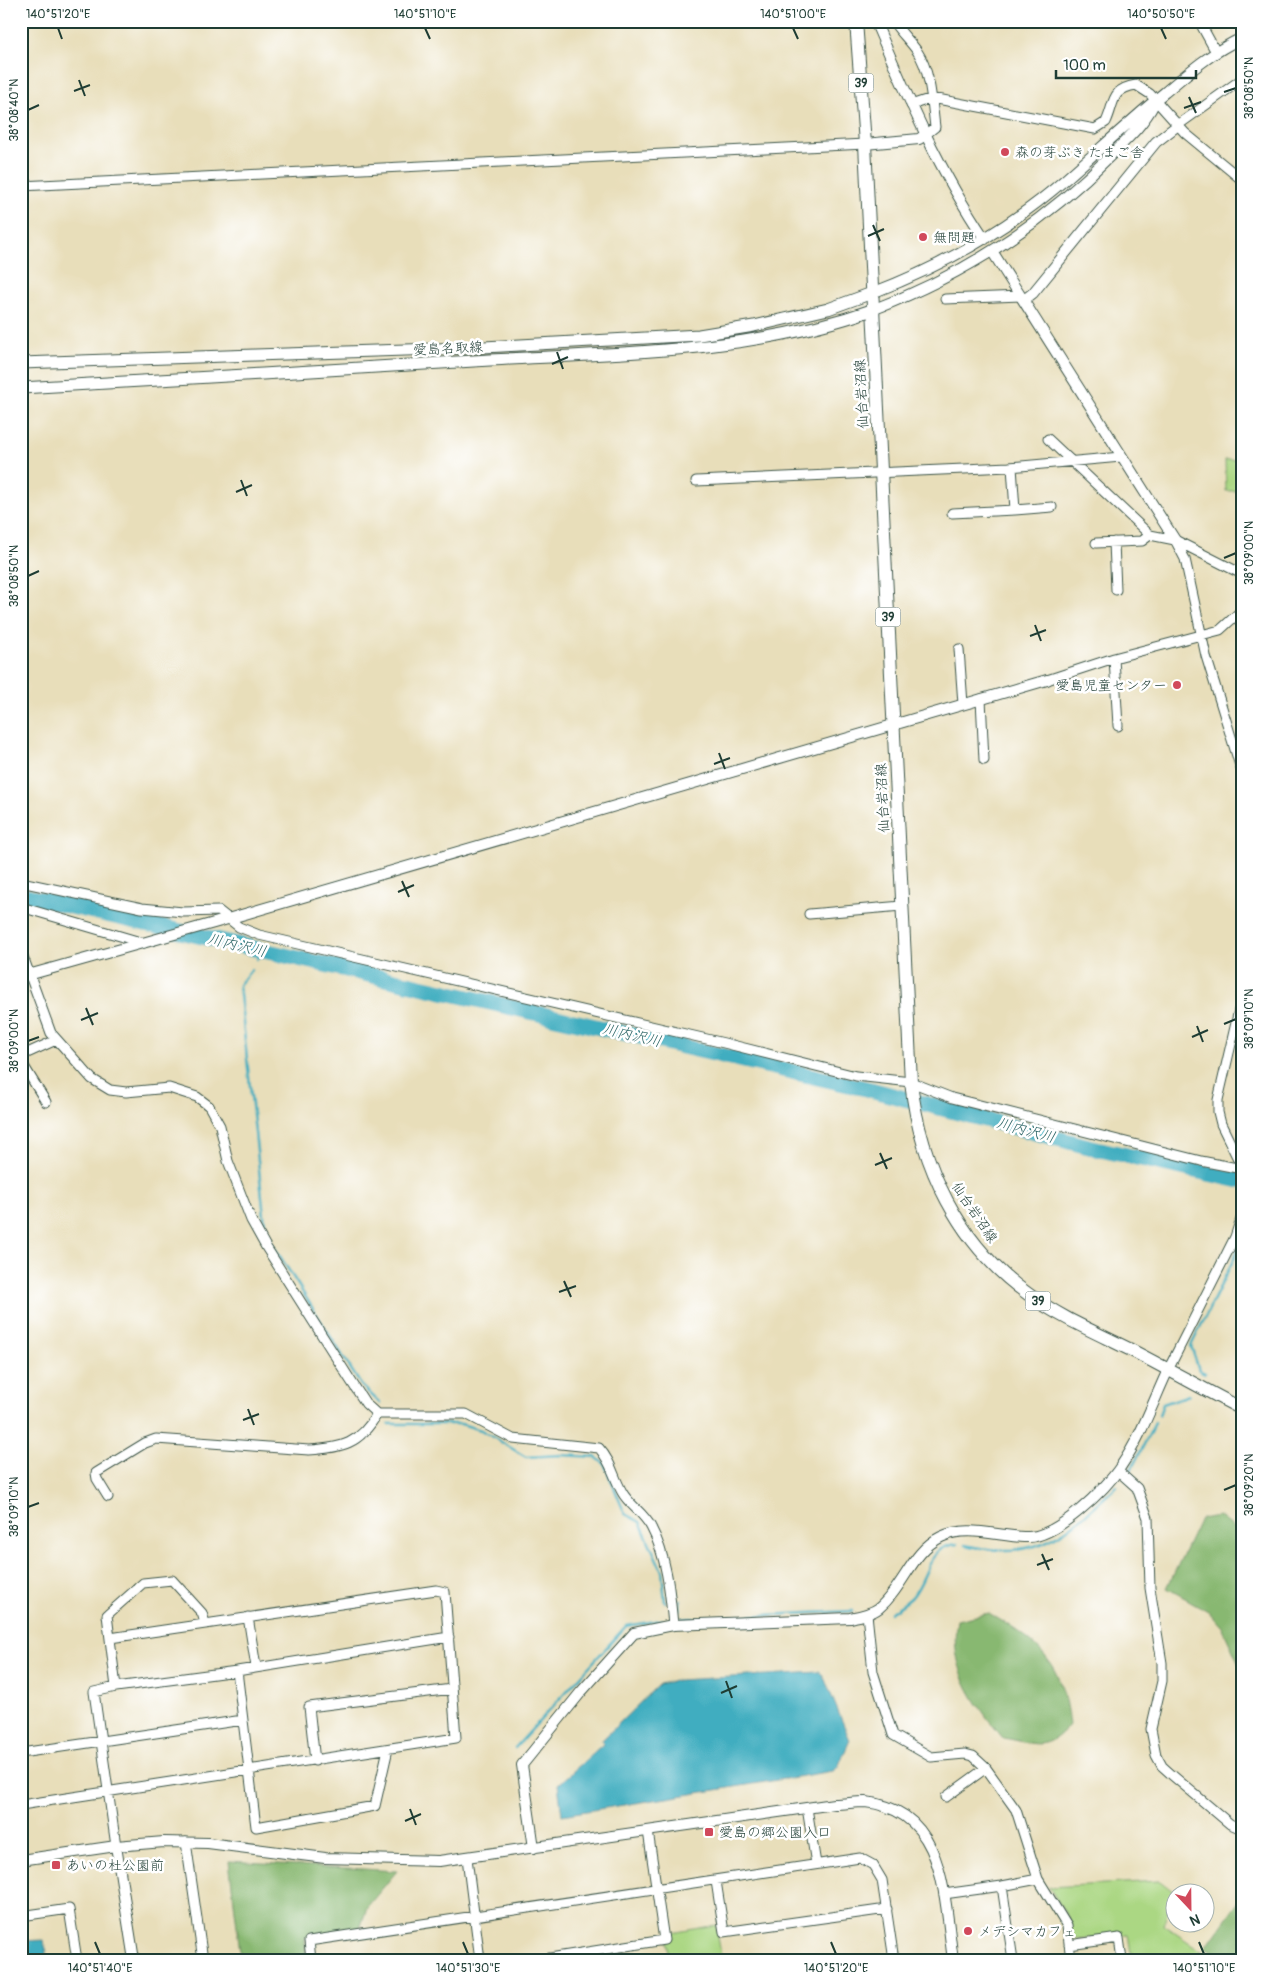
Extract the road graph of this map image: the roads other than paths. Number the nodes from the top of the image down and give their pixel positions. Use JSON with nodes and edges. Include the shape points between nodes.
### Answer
{"nodes":[{"id":1,"x":856,"y":21,"type":"edge"},
{"id":2,"x":875,"y":21,"type":"edge"},
{"id":3,"x":893,"y":21,"type":"edge"},
{"id":4,"x":1199,"y":21,"type":"edge"},
{"id":5,"x":1242,"y":38,"type":"edge"},
{"id":6,"x":1216,"y":52,"type":"junction"},
{"id":7,"x":1242,"y":80,"type":"edge"},
{"id":8,"x":932,"y":98,"type":"junction"},
{"id":9,"x":1156,"y":100,"type":"junction"},
{"id":10,"x":911,"y":105,"type":"junction"},
{"id":11,"x":1178,"y":125,"type":"junction"},
{"id":12,"x":925,"y":135,"type":"junction"},
{"id":13,"x":865,"y":144,"type":"junction"},
{"id":14,"x":1242,"y":180,"type":"edge"},
{"id":15,"x":21,"y":186,"type":"edge"},
{"id":16,"x":985,"y":239,"type":"junction"},
{"id":17,"x":992,"y":251,"type":"junction"},
{"id":18,"x":872,"y":294,"type":"junction"},
{"id":19,"x":1022,"y":298,"type":"junction"},
{"id":20,"x":945,"y":299,"type":"dead end"},
{"id":21,"x":872,"y":310,"type":"junction"},
{"id":22,"x":21,"y":363,"type":"edge"},
{"id":23,"x":21,"y":388,"type":"edge"},
{"id":24,"x":1048,"y":439,"type":"dead end"},
{"id":25,"x":1121,"y":457,"type":"junction"},
{"id":26,"x":1073,"y":462,"type":"junction"},
{"id":27,"x":1012,"y":467,"type":"junction"},
{"id":28,"x":880,"y":473,"type":"junction"},
{"id":29,"x":696,"y":481,"type":"dead end"},
{"id":30,"x":1052,"y":507,"type":"dead end"},
{"id":31,"x":1015,"y":510,"type":"junction"},
{"id":32,"x":952,"y":514,"type":"dead end"},
{"id":33,"x":1150,"y":535,"type":"junction"},
{"id":34,"x":1175,"y":540,"type":"junction"},
{"id":35,"x":1114,"y":542,"type":"junction"},
{"id":36,"x":1096,"y":543,"type":"dead end"},
{"id":37,"x":1242,"y":574,"type":"edge"},
{"id":38,"x":1116,"y":590,"type":"dead end"},
{"id":39,"x":1242,"y":610,"type":"edge"},
{"id":40,"x":1202,"y":636,"type":"junction"},
{"id":41,"x":959,"y":649,"type":"dead end"},
{"id":42,"x":1114,"y":658,"type":"junction"},
{"id":43,"x":1047,"y":680,"type":"joint"},
{"id":44,"x":981,"y":699,"type":"junction"},
{"id":45,"x":963,"y":704,"type":"junction"},
{"id":46,"x":893,"y":725,"type":"junction"},
{"id":47,"x":1118,"y":726,"type":"dead end"},
{"id":48,"x":984,"y":760,"type":"dead end"},
{"id":49,"x":1242,"y":772,"type":"edge"},
{"id":50,"x":21,"y":882,"type":"edge"},
{"id":51,"x":902,"y":906,"type":"junction"},
{"id":52,"x":21,"y":907,"type":"edge"},
{"id":53,"x":809,"y":914,"type":"dead end"},
{"id":54,"x":228,"y":918,"type":"junction"},
{"id":55,"x":144,"y":943,"type":"junction"},
{"id":56,"x":21,"y":951,"type":"edge"},
{"id":57,"x":26,"y":975,"type":"edge"},
{"id":58,"x":1242,"y":997,"type":"edge"},
{"id":59,"x":56,"y":1040,"type":"junction"},
{"id":60,"x":912,"y":1086,"type":"junction"},
{"id":61,"x":46,"y":1102,"type":"dead end"},
{"id":62,"x":1242,"y":1168,"type":"edge"},
{"id":63,"x":1242,"y":1216,"type":"edge"},
{"id":64,"x":1168,"y":1370,"type":"junction"},
{"id":65,"x":1242,"y":1409,"type":"edge"},
{"id":66,"x":378,"y":1414,"type":"junction"},
{"id":67,"x":1118,"y":1471,"type":"junction"},
{"id":68,"x":108,"y":1497,"type":"dead end"},
{"id":69,"x":867,"y":1614,"type":"junction"},
{"id":70,"x":248,"y":1617,"type":"junction"},
{"id":71,"x":205,"y":1623,"type":"junction"},
{"id":72,"x":673,"y":1625,"type":"junction"},
{"id":73,"x":110,"y":1638,"type":"junction"},
{"id":74,"x":449,"y":1638,"type":"junction"},
{"id":75,"x":256,"y":1667,"type":"junction"},
{"id":76,"x":237,"y":1671,"type":"junction"},
{"id":77,"x":116,"y":1686,"type":"junction"},
{"id":78,"x":452,"y":1689,"type":"junction"},
{"id":79,"x":243,"y":1720,"type":"junction"},
{"id":80,"x":100,"y":1741,"type":"junction"},
{"id":81,"x":388,"y":1749,"type":"junction"},
{"id":82,"x":21,"y":1753,"type":"edge"},
{"id":83,"x":315,"y":1761,"type":"junction"},
{"id":84,"x":986,"y":1768,"type":"junction"},
{"id":85,"x":249,"y":1771,"type":"junction"},
{"id":86,"x":109,"y":1793,"type":"junction"},
{"id":87,"x":946,"y":1797,"type":"dead end"},
{"id":88,"x":21,"y":1805,"type":"edge"},
{"id":89,"x":807,"y":1808,"type":"junction"},
{"id":90,"x":1242,"y":1829,"type":"edge"},
{"id":91,"x":648,"y":1831,"type":"junction"},
{"id":92,"x":186,"y":1842,"type":"junction"},
{"id":93,"x":116,"y":1846,"type":"junction"},
{"id":94,"x":534,"y":1848,"type":"junction"},
{"id":95,"x":466,"y":1858,"type":"junction"},
{"id":96,"x":21,"y":1860,"type":"edge"},
{"id":97,"x":816,"y":1864,"type":"junction"},
{"id":98,"x":1038,"y":1879,"type":"junction"},
{"id":99,"x":716,"y":1881,"type":"junction"},
{"id":100,"x":1002,"y":1886,"type":"junction"},
{"id":101,"x":656,"y":1889,"type":"junction"},
{"id":102,"x":944,"y":1894,"type":"junction"},
{"id":103,"x":887,"y":1909,"type":"junction"},
{"id":104,"x":21,"y":1916,"type":"edge"},
{"id":105,"x":474,"y":1916,"type":"junction"},
{"id":106,"x":1069,"y":1944,"type":"junction"},
{"id":107,"x":76,"y":1960,"type":"edge"},
{"id":108,"x":134,"y":1960,"type":"edge"},
{"id":109,"x":203,"y":1960,"type":"edge"},
{"id":110,"x":312,"y":1960,"type":"edge"},
{"id":111,"x":480,"y":1960,"type":"edge"},
{"id":112,"x":537,"y":1960,"type":"edge"},
{"id":113,"x":894,"y":1960,"type":"edge"},
{"id":114,"x":953,"y":1960,"type":"edge"},
{"id":115,"x":1013,"y":1960,"type":"edge"},
{"id":116,"x":1071,"y":1960,"type":"edge"},
{"id":117,"x":1122,"y":1960,"type":"edge"}],
"edges":[{"from":1,"to":13,"type":"main road","name":"仙台岩沼線","number":"39"},
{"from":2,"to":10,"type":"street"},
{"from":3,"to":8,"type":"street","via":[[919,54]]},
{"from":4,"to":6,"type":"street"},
{"from":5,"to":6,"type":"street"},
{"from":6,"to":9,"type":"street"},
{"from":7,"to":11,"type":"street"},
{"from":8,"to":9,"type":"street","via":[[1095,129],[1106,122],[1113,98],[1127,87],[1136,85],[1145,89]]},
{"from":8,"to":10,"type":"street"},
{"from":8,"to":12,"type":"street","via":[[935,127]]},
{"from":9,"to":11,"type":"street"},
{"from":9,"to":16,"type":"street","via":[[1065,180]]},
{"from":9,"to":17,"type":"street","via":[[1146,118],[1090,177],[1043,216]]},
{"from":10,"to":12,"type":"street"},
{"from":11,"to":14,"type":"street"},
{"from":11,"to":19,"type":"street","via":[[1156,142],[1033,293]]},
{"from":12,"to":13,"type":"street","via":[[919,139]]},
{"from":12,"to":16,"type":"street"},
{"from":13,"to":15,"type":"street"},
{"from":13,"to":18,"type":"main road","name":"仙台岩沼線","number":"39"},
{"from":16,"to":18,"type":"street","via":[[934,267]]},
{"from":17,"to":19,"type":"street"},
{"from":17,"to":21,"type":"street","via":[[937,282]]},
{"from":18,"to":21,"type":"main road","name":"仙台岩沼線","number":"39"},
{"from":18,"to":22,"type":"main road","name":"愛島名取線","via":[[809,313],[699,335],[465,348]]},
{"from":19,"to":20,"type":"street"},
{"from":19,"to":25,"type":"street"},
{"from":21,"to":23,"type":"main road","name":"愛島名取線","via":[[788,335],[667,350]]},
{"from":21,"to":28,"type":"main road","name":"仙台岩沼線","number":"39"},
{"from":24,"to":26,"type":"street"},
{"from":25,"to":26,"type":"street"},
{"from":25,"to":34,"type":"street"},
{"from":26,"to":27,"type":"street"},
{"from":26,"to":33,"type":"street"},
{"from":27,"to":28,"type":"street"},
{"from":27,"to":31,"type":"street"},
{"from":28,"to":29,"type":"street"},
{"from":28,"to":46,"type":"main road","name":"仙台岩沼線","number":"39"},
{"from":30,"to":31,"type":"street"},
{"from":31,"to":32,"type":"street"},
{"from":33,"to":34,"type":"street"},
{"from":33,"to":35,"type":"street","via":[[1142,541]]},
{"from":34,"to":37,"type":"street"},
{"from":34,"to":40,"type":"street","via":[[1185,559]]},
{"from":35,"to":36,"type":"street"},
{"from":35,"to":38,"type":"street"},
{"from":39,"to":40,"type":"street","via":[[1220,630]]},
{"from":40,"to":42,"type":"street"},
{"from":40,"to":49,"type":"street"},
{"from":41,"to":45,"type":"street"},
{"from":42,"to":43,"type":"street"},
{"from":42,"to":47,"type":"street"},
{"from":43,"to":44,"type":"street"},
{"from":44,"to":45,"type":"street"},
{"from":44,"to":48,"type":"street"},
{"from":45,"to":46,"type":"street"},
{"from":46,"to":51,"type":"main road","name":"仙台岩沼線","number":"39"},
{"from":46,"to":54,"type":"street"},
{"from":50,"to":54,"type":"street","via":[[162,911],[219,911]]},
{"from":51,"to":53,"type":"street"},
{"from":51,"to":60,"type":"main road","name":"仙台岩沼線","number":"39"},
{"from":52,"to":55,"type":"street"},
{"from":54,"to":55,"type":"street"},
{"from":54,"to":60,"type":"street","via":[[258,935],[856,1076]]},
{"from":55,"to":57,"type":"street"},
{"from":56,"to":57,"type":"street"},
{"from":57,"to":59,"type":"street","via":[[50,1033]]},
{"from":58,"to":62,"type":"street","via":[[1218,1106],[1221,1124]]},
{"from":59,"to":61,"type":"street","via":[[23,1055],[22,1064]]},
{"from":59,"to":66,"type":"street","via":[[75,1063],[102,1086],[126,1092],[169,1088],[197,1097],[209,1106],[220,1126],[228,1161],[251,1220],[366,1404]]},
{"from":60,"to":62,"type":"street","via":[[1201,1161]]},
{"from":60,"to":64,"type":"main road","name":"仙台岩沼線","number":"39","via":[[926,1153],[937,1183],[962,1226],[999,1270],[1051,1310]]},
{"from":63,"to":64,"type":"street","via":[[1235,1237]]},
{"from":64,"to":65,"type":"main road","name":"仙台岩沼線","number":"39"},
{"from":64,"to":67,"type":"street"},
{"from":66,"to":68,"type":"street","via":[[361,1436],[350,1443],[325,1449],[170,1440],[145,1443],[96,1473]]},
{"from":66,"to":72,"type":"street","via":[[466,1414],[513,1439],[599,1448],[609,1461],[622,1492],[651,1526],[670,1589]]},
{"from":67,"to":69,"type":"street","via":[[1065,1522],[1044,1534],[1028,1538],[970,1532],[942,1536],[918,1557],[883,1604]]},
{"from":67,"to":90,"type":"street","via":[[1137,1488],[1148,1518],[1150,1588],[1162,1663],[1162,1681],[1151,1729],[1156,1755],[1162,1766],[1179,1781],[1230,1824]]},
{"from":69,"to":72,"type":"street","via":[[850,1618]]},
{"from":69,"to":84,"type":"street","via":[[874,1672],[893,1735],[931,1757],[965,1754],[973,1756]]},
{"from":70,"to":71,"type":"street"},
{"from":70,"to":74,"type":"street","via":[[436,1590],[446,1592]]},
{"from":70,"to":75,"type":"street"},
{"from":71,"to":73,"type":"street"},
{"from":71,"to":73,"type":"street","via":[[202,1612],[172,1580],[143,1583],[107,1615]]},
{"from":72,"to":94,"type":"street","via":[[634,1632],[522,1765]]},
{"from":73,"to":77,"type":"street"},
{"from":74,"to":75,"type":"street"},
{"from":74,"to":78,"type":"street"},
{"from":75,"to":76,"type":"street"},
{"from":76,"to":77,"type":"street"},
{"from":76,"to":79,"type":"street"},
{"from":77,"to":80,"type":"street","via":[[94,1692]]},
{"from":78,"to":81,"type":"street","via":[[456,1738]]},
{"from":78,"to":83,"type":"street","via":[[309,1707]]},
{"from":79,"to":80,"type":"street"},
{"from":79,"to":85,"type":"street"},
{"from":80,"to":82,"type":"street"},
{"from":80,"to":86,"type":"street"},
{"from":81,"to":83,"type":"street"},
{"from":81,"to":85,"type":"street","via":[[375,1806],[256,1827]]},
{"from":83,"to":85,"type":"street"},
{"from":84,"to":87,"type":"street"},
{"from":84,"to":98,"type":"street","via":[[1016,1810]]},
{"from":85,"to":86,"type":"street"},
{"from":86,"to":88,"type":"street"},
{"from":86,"to":93,"type":"street"},
{"from":89,"to":91,"type":"street"},
{"from":89,"to":97,"type":"street"},
{"from":89,"to":102,"type":"street","via":[[865,1802],[890,1808],[910,1820],[927,1838],[938,1862]]},
{"from":91,"to":94,"type":"street"},
{"from":91,"to":101,"type":"street"},
{"from":92,"to":93,"type":"street"},
{"from":92,"to":95,"type":"street","via":[[325,1858],[413,1862]]},
{"from":92,"to":109,"type":"street"},
{"from":93,"to":96,"type":"street"},
{"from":93,"to":108,"type":"street"},
{"from":94,"to":95,"type":"street"},
{"from":95,"to":105,"type":"street"},
{"from":97,"to":99,"type":"street"},
{"from":97,"to":103,"type":"street","via":[[860,1858],[867,1861],[882,1880]]},
{"from":98,"to":100,"type":"street"},
{"from":98,"to":106,"type":"street","via":[[1067,1926]]},
{"from":99,"to":101,"type":"street"},
{"from":99,"to":103,"type":"street","via":[[724,1932]]},
{"from":100,"to":102,"type":"street"},
{"from":100,"to":115,"type":"street"},
{"from":101,"to":105,"type":"street"},
{"from":101,"to":112,"type":"street","via":[[664,1940]]},
{"from":102,"to":114,"type":"street"},
{"from":103,"to":113,"type":"street"},
{"from":104,"to":107,"type":"street","via":[[69,1909]]},
{"from":105,"to":110,"type":"street","via":[[309,1941]]},
{"from":105,"to":111,"type":"street"},
{"from":106,"to":116,"type":"street"},
{"from":106,"to":117,"type":"street","via":[[1119,1938]]}]}
